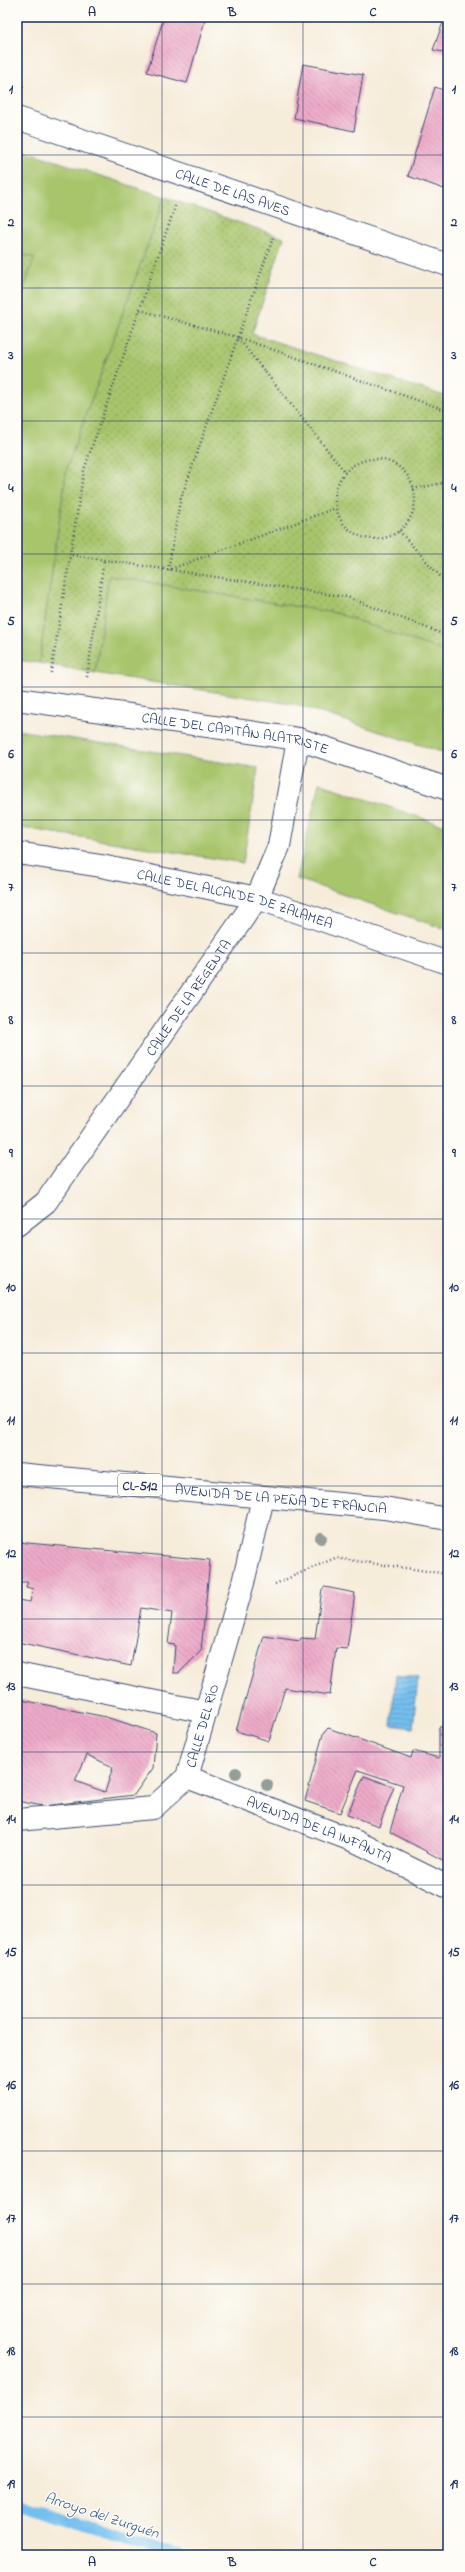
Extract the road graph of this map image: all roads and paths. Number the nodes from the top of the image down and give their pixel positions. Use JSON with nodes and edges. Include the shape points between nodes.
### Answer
{"nodes":[{"id":1,"x":17,"y":118,"type":"edge"},
{"id":2,"x":186,"y":176,"type":"junction"},
{"id":3,"x":284,"y":209,"type":"junction"},
{"id":4,"x":17,"y":266,"type":"edge"},
{"id":5,"x":448,"y":266,"type":"edge"},
{"id":6,"x":17,"y":275,"type":"edge"},
{"id":7,"x":140,"y":310,"type":"junction"},
{"id":8,"x":237,"y":337,"type":"junction"},
{"id":9,"x":448,"y":411,"type":"edge"},
{"id":10,"x":345,"y":472,"type":"junction"},
{"id":11,"x":448,"y":482,"type":"edge"},
{"id":12,"x":413,"y":489,"type":"junction"},
{"id":13,"x":336,"y":508,"type":"junction"},
{"id":14,"x":399,"y":531,"type":"junction"},
{"id":15,"x":72,"y":555,"type":"junction"},
{"id":16,"x":104,"y":560,"type":"junction"},
{"id":17,"x":168,"y":570,"type":"junction"},
{"id":18,"x":448,"y":585,"type":"edge"},
{"id":19,"x":448,"y":636,"type":"edge"},
{"id":20,"x":17,"y":699,"type":"edge"},
{"id":21,"x":46,"y":703,"type":"junction"},
{"id":22,"x":82,"y":708,"type":"junction"},
{"id":23,"x":298,"y":739,"type":"junction"},
{"id":24,"x":448,"y":789,"type":"edge"},
{"id":25,"x":17,"y":853,"type":"edge"},
{"id":26,"x":257,"y":898,"type":"junction"},
{"id":27,"x":448,"y":963,"type":"edge"},
{"id":28,"x":17,"y":1225,"type":"edge"},
{"id":29,"x":17,"y":1474,"type":"edge"},
{"id":30,"x":262,"y":1498,"type":"junction"},
{"id":31,"x":448,"y":1519,"type":"edge"},
{"id":32,"x":448,"y":1574,"type":"edge"},
{"id":33,"x":238,"y":1602,"type":"junction"},
{"id":34,"x":17,"y":1674,"type":"edge"},
{"id":35,"x":206,"y":1712,"type":"junction"},
{"id":36,"x":187,"y":1777,"type":"junction"},
{"id":37,"x":17,"y":1820,"type":"edge"},
{"id":38,"x":448,"y":1887,"type":"edge"}],
"edges":[{"from":1,"to":2,"type":"street","name":"CALLE DE LAS AVES"},
{"from":2,"to":3,"type":"street","name":"CALLE DE LAS AVES"},
{"from":2,"to":7,"type":"path"},
{"from":3,"to":5,"type":"street","name":"CALLE DE LAS AVES"},
{"from":3,"to":8,"type":"path"},
{"from":4,"to":6,"type":"path","via":[[20,267]]},
{"from":7,"to":8,"type":"path"},
{"from":7,"to":15,"type":"path","via":[[84,470]]},
{"from":8,"to":9,"type":"path"},
{"from":8,"to":10,"type":"path"},
{"from":8,"to":17,"type":"path","via":[[180,501]]},
{"from":10,"to":12,"type":"path","via":[[358,462],[376,458],[393,463],[406,474]]},
{"from":10,"to":13,"type":"path","via":[[338,483]]},
{"from":11,"to":12,"type":"path"},
{"from":12,"to":14,"type":"path","via":[[412,512],[409,520]]},
{"from":13,"to":14,"type":"path","via":[[343,523],[354,533],[369,538],[384,538]]},
{"from":13,"to":17,"type":"path"},
{"from":14,"to":18,"type":"path"},
{"from":15,"to":16,"type":"path"},
{"from":15,"to":21,"type":"path"},
{"from":16,"to":17,"type":"path"},
{"from":16,"to":22,"type":"path"},
{"from":17,"to":19,"type":"path","via":[[347,597]]},
{"from":20,"to":21,"type":"street","name":"CALLE DEL CAPITÁN ALATRISTE"},
{"from":21,"to":22,"type":"street","name":"CALLE DEL CAPITÁN ALATRISTE"},
{"from":22,"to":23,"type":"street","name":"CALLE DEL CAPITÁN ALATRISTE"},
{"from":23,"to":24,"type":"street","name":"CALLE DEL CAPITÁN ALATRISTE"},
{"from":23,"to":26,"type":"street","name":"CALLE DE LA REGENTA","via":[[279,846]]},
{"from":25,"to":26,"type":"street","name":"CALLE DEL ALCALDE DE ZALAMEA","via":[[101,866]]},
{"from":26,"to":27,"type":"street","name":"CALLE DEL ALCALDE DE ZALAMEA"},
{"from":26,"to":28,"type":"street","name":"CALLE DE LA REGENTA","via":[[46,1202]]},
{"from":29,"to":30,"type":"street","name":"AVENIDA DE LA PEÑA DE FRANCIA","number":"CL-512"},
{"from":30,"to":31,"type":"street","name":"AVENIDA DE LA PEÑA DE FRANCIA","number":"CL-512","via":[[384,1508]]},
{"from":30,"to":33,"type":"street","name":"CALLE DEL RÍO"},
{"from":32,"to":33,"type":"path","via":[[335,1558]]},
{"from":33,"to":35,"type":"street","name":"CALLE DEL RÍO"},
{"from":34,"to":35,"type":"street"},
{"from":35,"to":36,"type":"street","name":"CALLE DEL RÍO"},
{"from":36,"to":37,"type":"street","name":"CALLE DEL RÍO","via":[[153,1808]]},
{"from":36,"to":38,"type":"street","name":"AVENIDA DE LA INFANTA","via":[[357,1842]]}]}
